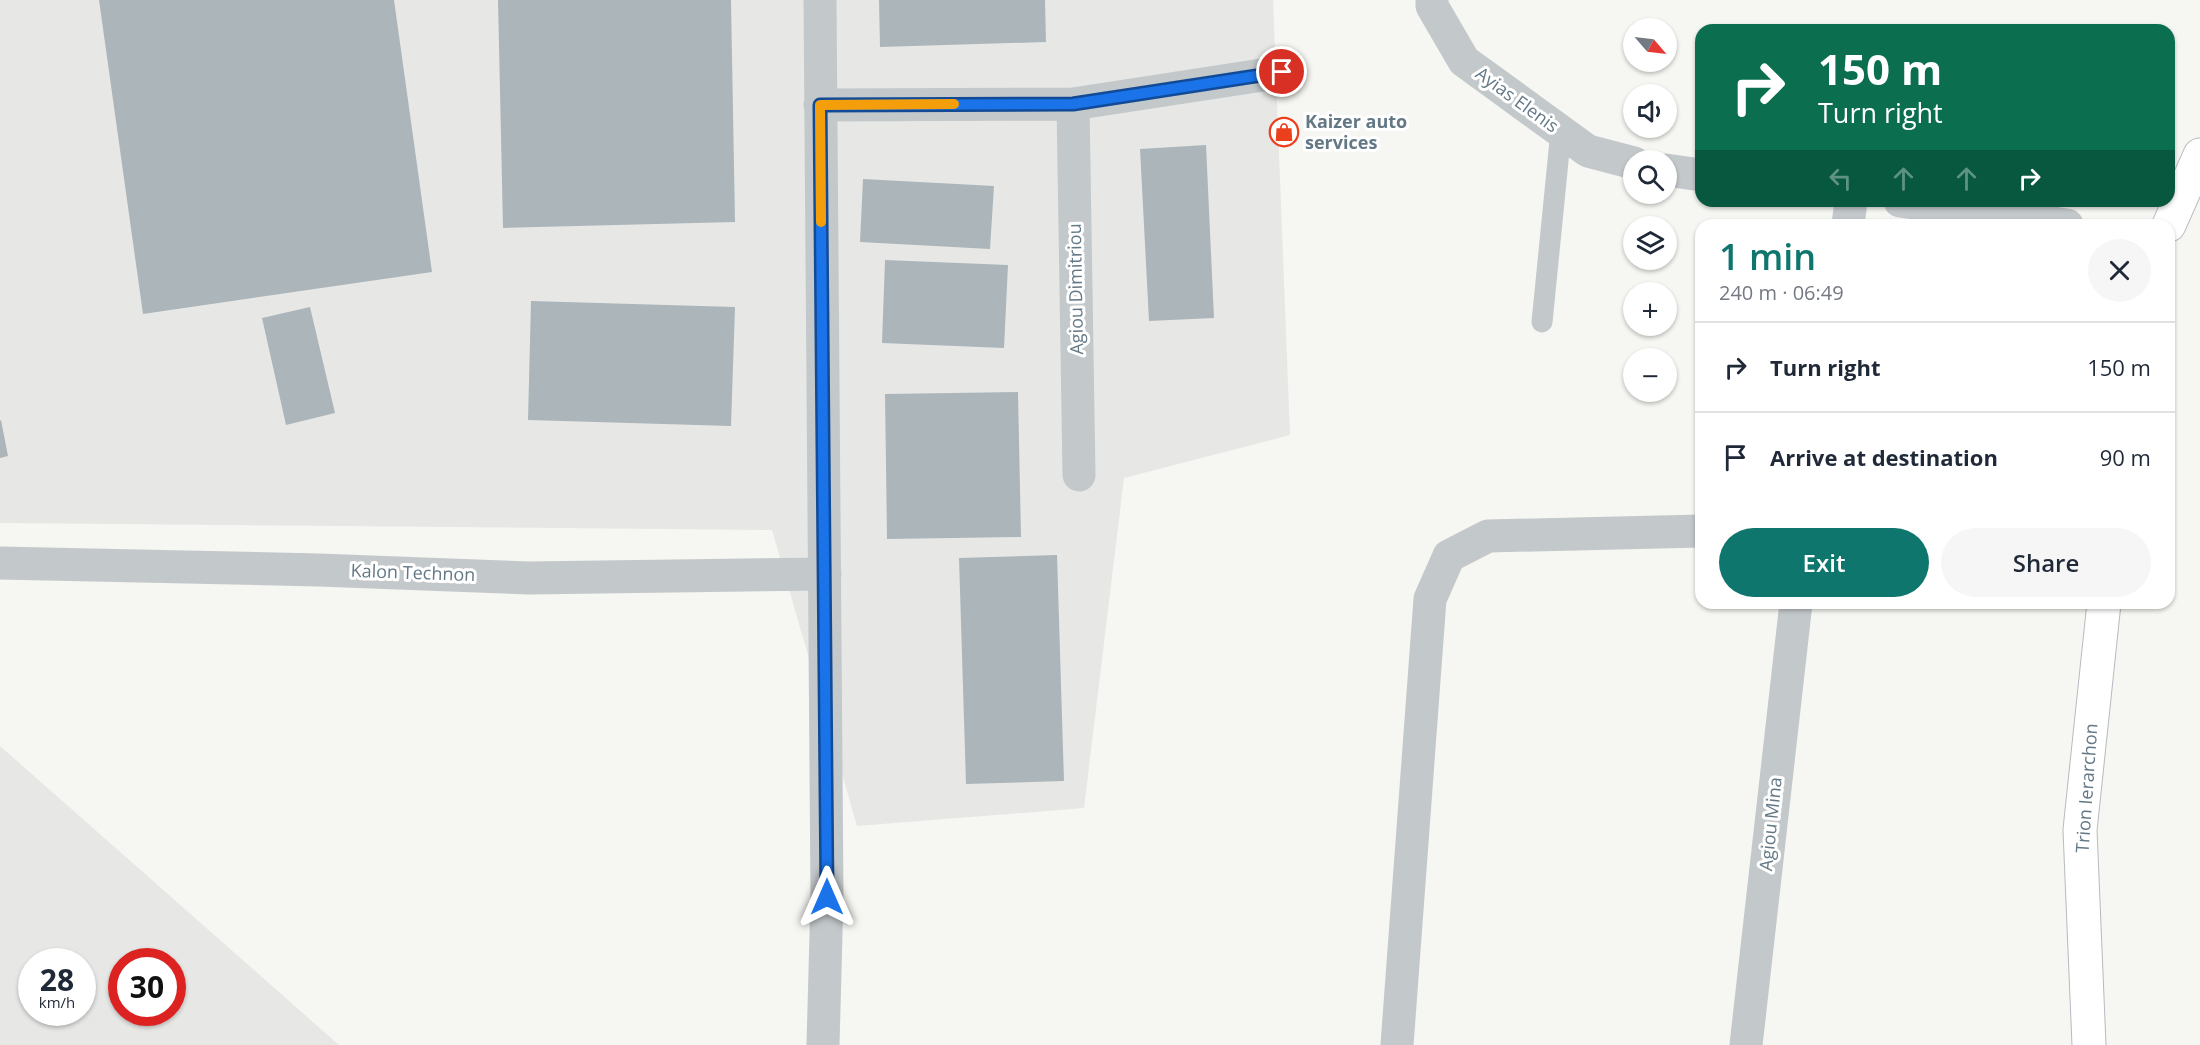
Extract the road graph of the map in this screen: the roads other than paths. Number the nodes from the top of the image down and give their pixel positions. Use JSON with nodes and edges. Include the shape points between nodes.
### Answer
{"nodes":[{"id":1,"x":820,"y":0,"type":"edge"},
{"id":2,"x":1432,"y":0,"type":"edge"},
{"id":3,"x":1282,"y":72,"type":"dead end"},
{"id":4,"x":1073,"y":104,"type":"junction"},
{"id":5,"x":820,"y":105,"type":"junction"},
{"id":6,"x":1561,"y":132,"type":"junction"},
{"id":7,"x":2200,"y":155,"type":"edge"},
{"id":8,"x":1623,"y":160,"type":"edge"},
{"id":9,"x":1677,"y":171,"type":"edge"},
{"id":10,"x":1695,"y":173,"type":"edge"},
{"id":11,"x":1942,"y":207,"type":"edge"},
{"id":12,"x":2025,"y":219,"type":"edge"},
{"id":13,"x":2172,"y":219,"type":"edge"},
{"id":14,"x":1542,"y":322,"type":"dead end"},
{"id":15,"x":1079,"y":475,"type":"dead end"},
{"id":16,"x":1695,"y":531,"type":"edge"},
{"id":17,"x":0,"y":562,"type":"edge"},
{"id":18,"x":825,"y":574,"type":"junction"},
{"id":19,"x":1795,"y":609,"type":"edge"},
{"id":20,"x":2103,"y":609,"type":"edge"},
{"id":21,"x":823,"y":1045,"type":"edge"},
{"id":22,"x":1397,"y":1045,"type":"edge"},
{"id":23,"x":1746,"y":1045,"type":"edge"},
{"id":24,"x":2089,"y":1045,"type":"edge"}],
"edges":[{"from":1,"to":5,"type":"street"},
{"from":2,"to":6,"type":"street","name":"Ayias Elenis","via":[[1464,62]]},
{"from":3,"to":4,"type":"street"},
{"from":4,"to":5,"type":"street"},
{"from":4,"to":15,"type":"street","name":"Agiou Dimitriou"},
{"from":5,"to":18,"type":"street"},
{"from":6,"to":8,"type":"street","name":"Ayias Elenis","via":[[1588,151]]},
{"from":6,"to":14,"type":"lane"},
{"from":7,"to":13,"type":"main road"},
{"from":9,"to":10,"type":"street"},
{"from":11,"to":12,"type":"street"},
{"from":16,"to":22,"type":"street","via":[[1488,536],[1449,556],[1430,598]]},
{"from":17,"to":18,"type":"street","name":"Kalon Technon","via":[[529,578]]},
{"from":18,"to":21,"type":"street","via":[[827,897]]},
{"from":19,"to":23,"type":"street","name":"Agiou Mina"},
{"from":20,"to":24,"type":"main road","name":"Trion Ierarchon","via":[[2080,830]]}]}
